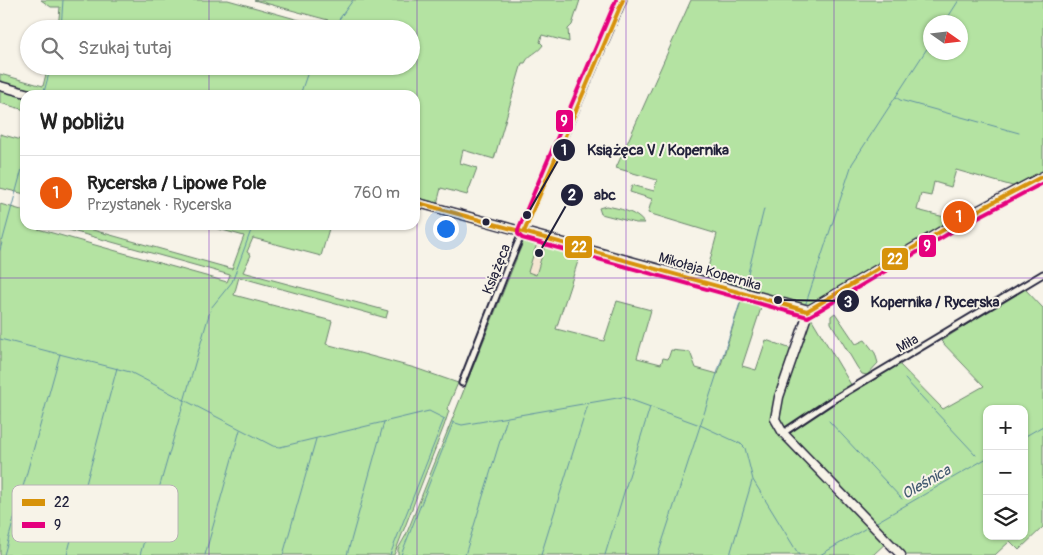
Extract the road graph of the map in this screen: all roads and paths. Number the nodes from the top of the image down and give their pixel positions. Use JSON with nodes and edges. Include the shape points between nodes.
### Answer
{"nodes":[{"id":1,"x":623,"y":0,"type":"edge"},
{"id":2,"x":0,"y":86,"type":"edge"},
{"id":3,"x":20,"y":91,"type":"edge"},
{"id":4,"x":1043,"y":176,"type":"edge"},
{"id":5,"x":420,"y":203,"type":"edge"},
{"id":6,"x":524,"y":232,"type":"junction"},
{"id":7,"x":1043,"y":274,"type":"edge"},
{"id":8,"x":809,"y":310,"type":"junction"},
{"id":9,"x":462,"y":383,"type":"dead end"},
{"id":10,"x":784,"y":433,"type":"junction"},
{"id":11,"x":901,"y":555,"type":"edge"}],
"edges":[{"from":1,"to":6,"type":"street","name":"Książęca"},
{"from":2,"to":3,"type":"street"},
{"from":4,"to":8,"type":"street","via":[[960,220]]},
{"from":5,"to":6,"type":"street","name":"Mikołaja Kopernika"},
{"from":6,"to":8,"type":"street","name":"Mikołaja Kopernika"},
{"from":6,"to":9,"type":"street","name":"Książęca"},
{"from":7,"to":10,"type":"street","name":"Miła","via":[[831,401]]},
{"from":8,"to":10,"type":"street","via":[[776,409],[775,419]]},
{"from":10,"to":11,"type":"street"}]}
